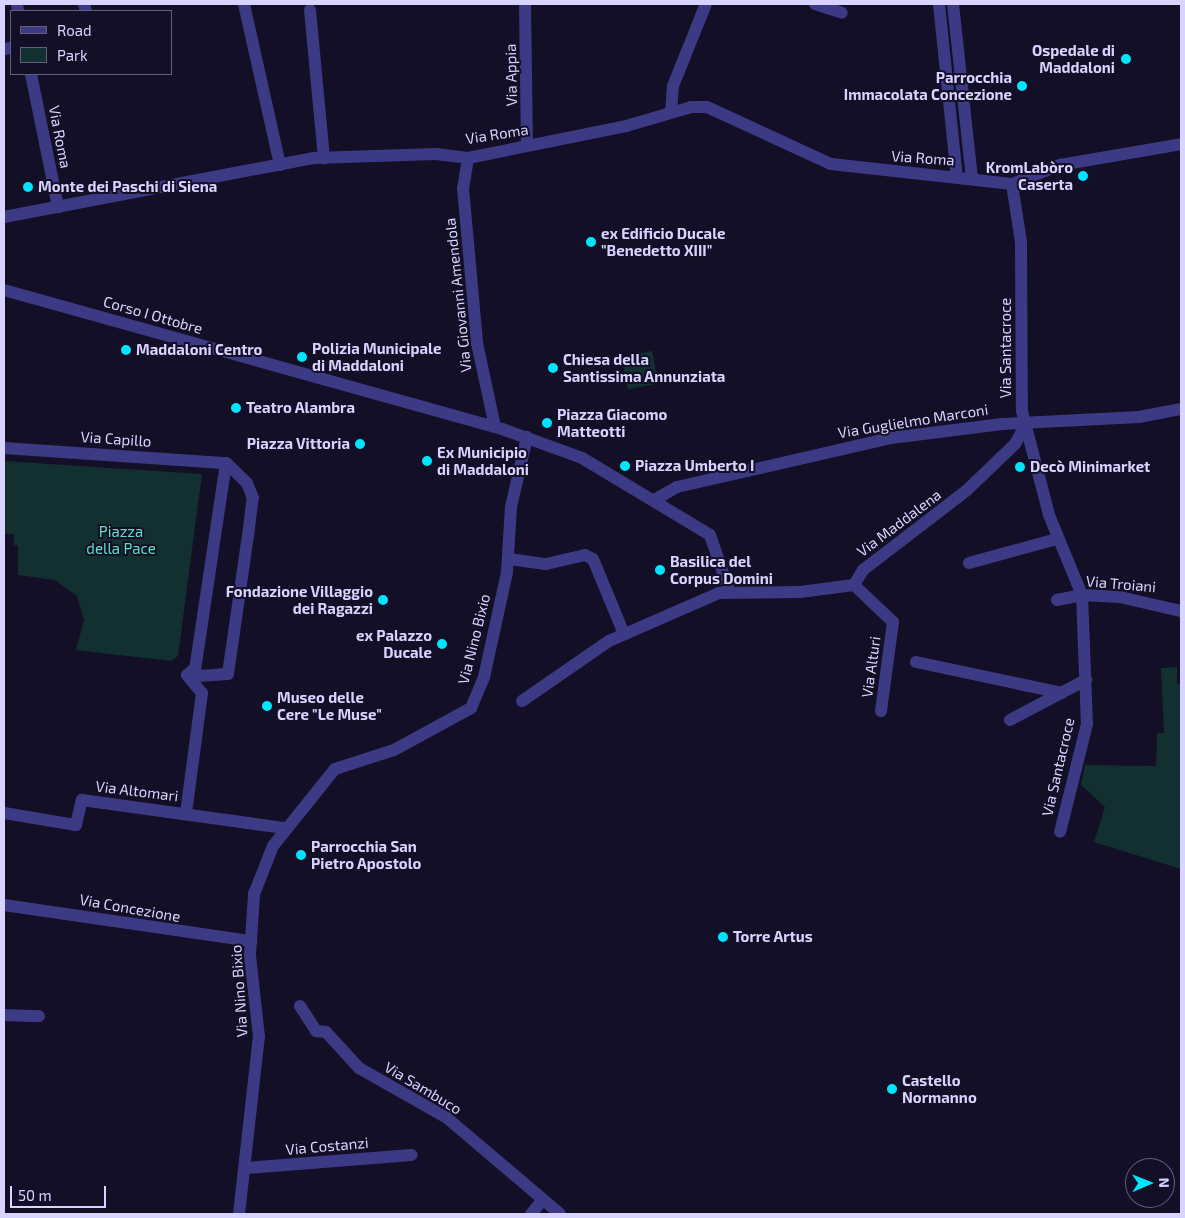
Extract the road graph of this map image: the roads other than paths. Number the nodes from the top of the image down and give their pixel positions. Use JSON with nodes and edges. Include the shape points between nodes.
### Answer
{"nodes":[{"id":1,"x":244,"y":4,"type":"edge"},
{"id":2,"x":525,"y":4,"type":"edge"},
{"id":3,"x":706,"y":4,"type":"edge"},
{"id":4,"x":815,"y":4,"type":"edge"},
{"id":5,"x":939,"y":4,"type":"edge"},
{"id":6,"x":953,"y":4,"type":"edge"},
{"id":7,"x":310,"y":10,"type":"dead end"},
{"id":8,"x":842,"y":13,"type":"dead end"},
{"id":9,"x":31,"y":75,"type":"edge"},
{"id":10,"x":671,"y":113,"type":"junction"},
{"id":11,"x":1181,"y":144,"type":"edge"},
{"id":12,"x":527,"y":146,"type":"junction"},
{"id":13,"x":324,"y":158,"type":"junction"},
{"id":14,"x":468,"y":158,"type":"junction"},
{"id":15,"x":280,"y":165,"type":"junction"},
{"id":16,"x":957,"y":177,"type":"junction"},
{"id":17,"x":972,"y":178,"type":"junction"},
{"id":18,"x":1012,"y":184,"type":"junction"},
{"id":19,"x":58,"y":207,"type":"junction"},
{"id":20,"x":4,"y":217,"type":"edge"},
{"id":21,"x":4,"y":290,"type":"edge"},
{"id":22,"x":1181,"y":409,"type":"edge"},
{"id":23,"x":1027,"y":422,"type":"junction"},
{"id":24,"x":495,"y":427,"type":"junction"},
{"id":25,"x":527,"y":437,"type":"junction"},
{"id":26,"x":4,"y":448,"type":"edge"},
{"id":27,"x":226,"y":463,"type":"junction"},
{"id":28,"x":656,"y":499,"type":"junction"},
{"id":29,"x":1057,"y":539,"type":"junction"},
{"id":30,"x":509,"y":559,"type":"junction"},
{"id":31,"x":969,"y":563,"type":"dead end"},
{"id":32,"x":854,"y":584,"type":"junction"},
{"id":33,"x":730,"y":593,"type":"junction"},
{"id":34,"x":1082,"y":596,"type":"junction"},
{"id":35,"x":1057,"y":600,"type":"dead end"},
{"id":36,"x":1181,"y":611,"type":"edge"},
{"id":37,"x":624,"y":634,"type":"junction"},
{"id":38,"x":916,"y":662,"type":"dead end"},
{"id":39,"x":196,"y":676,"type":"junction"},
{"id":40,"x":1086,"y":680,"type":"junction"},
{"id":41,"x":1062,"y":693,"type":"junction"},
{"id":42,"x":522,"y":701,"type":"dead end"},
{"id":43,"x":881,"y":711,"type":"dead end"},
{"id":44,"x":1010,"y":720,"type":"dead end"},
{"id":45,"x":186,"y":813,"type":"junction"},
{"id":46,"x":4,"y":814,"type":"edge"},
{"id":47,"x":284,"y":828,"type":"junction"},
{"id":48,"x":1060,"y":832,"type":"dead end"},
{"id":49,"x":4,"y":905,"type":"edge"},
{"id":50,"x":251,"y":941,"type":"junction"},
{"id":51,"x":300,"y":1006,"type":"dead end"},
{"id":52,"x":4,"y":1015,"type":"edge"},
{"id":53,"x":39,"y":1016,"type":"dead end"},
{"id":54,"x":412,"y":1155,"type":"dead end"},
{"id":55,"x":246,"y":1168,"type":"junction"},
{"id":56,"x":542,"y":1201,"type":"junction"},
{"id":57,"x":239,"y":1214,"type":"edge"},
{"id":58,"x":532,"y":1214,"type":"edge"},
{"id":59,"x":560,"y":1214,"type":"edge"}],
"edges":[{"from":1,"to":15,"type":"street"},
{"from":2,"to":12,"type":"street","name":"Via Appia"},
{"from":3,"to":10,"type":"street","via":[[673,86]]},
{"from":4,"to":8,"type":"street"},
{"from":5,"to":16,"type":"street"},
{"from":6,"to":17,"type":"street"},
{"from":7,"to":13,"type":"street"},
{"from":9,"to":19,"type":"street","name":"Via Roma"},
{"from":10,"to":12,"type":"street","name":"Via Roma"},
{"from":10,"to":16,"type":"street","name":"Via Roma","via":[[707,107],[831,164]]},
{"from":11,"to":18,"type":"street","via":[[1060,165]]},
{"from":12,"to":14,"type":"street","name":"Via Roma"},
{"from":13,"to":14,"type":"street","name":"Via Roma","via":[[436,154]]},
{"from":13,"to":15,"type":"street","name":"Via Roma"},
{"from":14,"to":24,"type":"street","name":"Via Giovanni Amendola","via":[[463,188],[477,343]]},
{"from":15,"to":19,"type":"street","name":"Via Roma"},
{"from":16,"to":17,"type":"street","name":"Via Roma"},
{"from":17,"to":18,"type":"street","name":"Via Roma"},
{"from":18,"to":23,"type":"street","name":"Via Santacroce","via":[[1021,242],[1022,411]]},
{"from":19,"to":20,"type":"street","name":"Via Roma"},
{"from":21,"to":24,"type":"street","name":"Corso I Ottobre"},
{"from":22,"to":23,"type":"street","name":"Via Guglielmo Marconi","via":[[1140,417]]},
{"from":23,"to":28,"type":"street","name":"Via Guglielmo Marconi","via":[[882,440],[677,487]]},
{"from":23,"to":29,"type":"street","name":"Via Santacroce"},
{"from":23,"to":32,"type":"street","name":"Via Maddalena","via":[[1015,444],[966,491],[863,570]]},
{"from":24,"to":25,"type":"street"},
{"from":25,"to":28,"type":"street","via":[[582,458]]},
{"from":25,"to":30,"type":"street","name":"Via Nino Bixio","via":[[511,508]]},
{"from":26,"to":27,"type":"street","name":"Via Capillo"},
{"from":27,"to":39,"type":"street"},
{"from":27,"to":39,"type":"street","via":[[247,483],[253,498],[228,674]]},
{"from":28,"to":33,"type":"street","via":[[710,535]]},
{"from":29,"to":31,"type":"street"},
{"from":29,"to":34,"type":"street","name":"Via Santacroce"},
{"from":30,"to":37,"type":"street","via":[[546,564],[586,555],[593,559]]},
{"from":30,"to":47,"type":"street","name":"Via Nino Bixio","via":[[484,677],[471,708],[394,750],[335,769]]},
{"from":32,"to":33,"type":"street","via":[[800,592]]},
{"from":32,"to":43,"type":"street","name":"Via Alturi","via":[[894,622]]},
{"from":33,"to":37,"type":"street","via":[[685,605]]},
{"from":34,"to":35,"type":"street","name":"Via Troiani"},
{"from":34,"to":36,"type":"street","name":"Via Troiani","via":[[1143,599]]},
{"from":34,"to":40,"type":"street","name":"Via Santacroce"},
{"from":37,"to":42,"type":"street"},
{"from":38,"to":41,"type":"street"},
{"from":39,"to":45,"type":"street","via":[[202,693]]},
{"from":40,"to":41,"type":"street","name":"Via Santacroce"},
{"from":40,"to":48,"type":"street","name":"Via Santacroce","via":[[1087,724]]},
{"from":41,"to":44,"type":"street","name":"Via Santacroce"},
{"from":45,"to":46,"type":"street","name":"Via Altomari","via":[[82,800],[76,824]]},
{"from":45,"to":47,"type":"street","name":"Via Altomari"},
{"from":47,"to":50,"type":"street","name":"Via Nino Bixio","via":[[254,894]]},
{"from":49,"to":50,"type":"street","name":"Via Concezione"},
{"from":50,"to":55,"type":"street","name":"Via Nino Bixio","via":[[260,1037]]},
{"from":51,"to":56,"type":"street","name":"Via Sambuco","via":[[316,1031],[326,1032],[359,1068],[447,1118]]},
{"from":52,"to":53,"type":"street"},
{"from":54,"to":55,"type":"street","name":"Via Costanzi"},
{"from":55,"to":57,"type":"street","name":"Via Nino Bixio"},
{"from":56,"to":58,"type":"street"},
{"from":56,"to":59,"type":"street","name":"Via Sambuco"}]}
